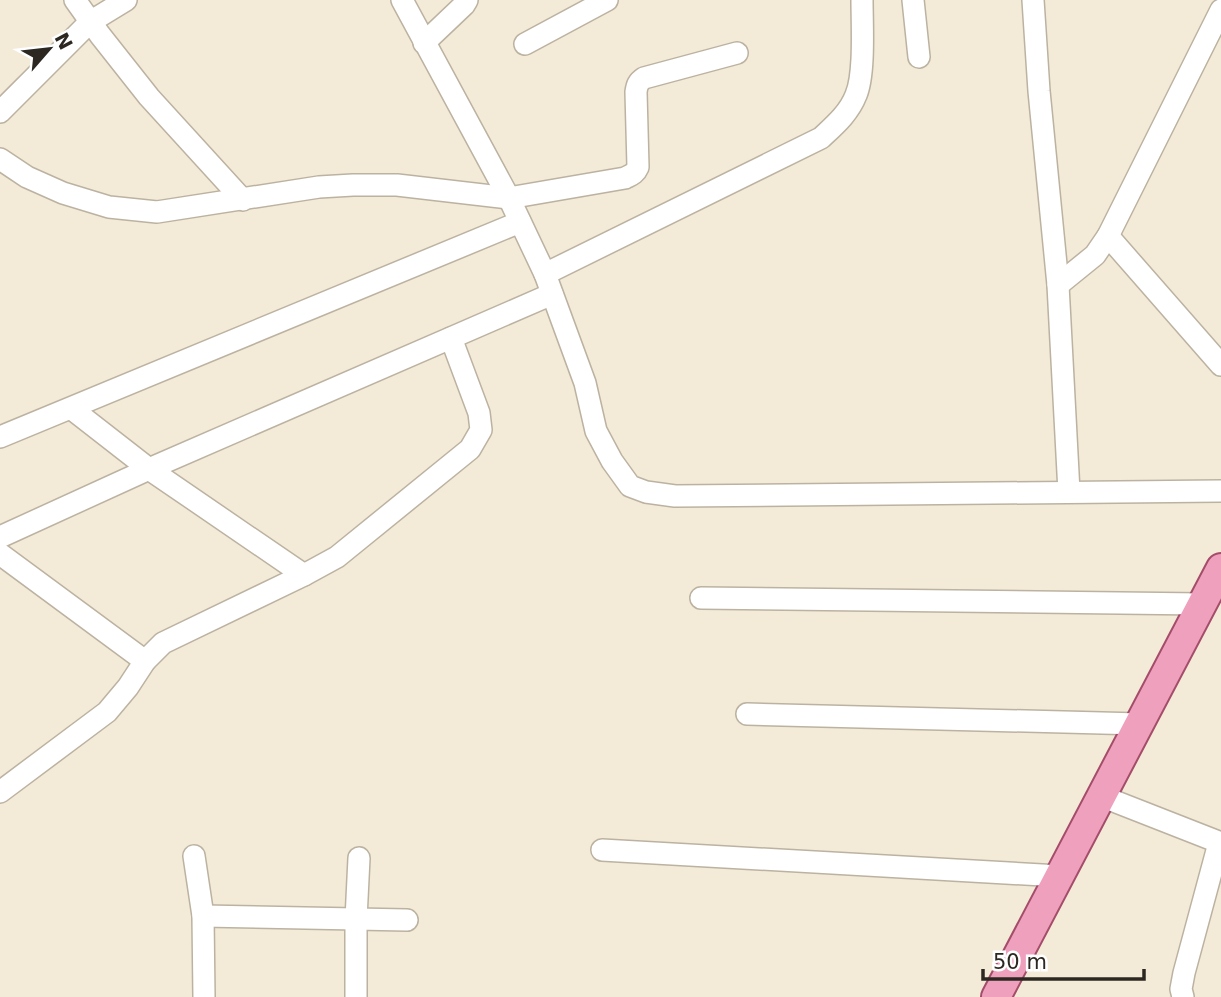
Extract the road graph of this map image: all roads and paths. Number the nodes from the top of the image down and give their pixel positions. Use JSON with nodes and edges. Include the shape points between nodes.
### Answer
{"nodes":[{"id":1,"x":75,"y":0,"type":"edge"},
{"id":2,"x":126,"y":0,"type":"edge"},
{"id":3,"x":402,"y":0,"type":"edge"},
{"id":4,"x":467,"y":0,"type":"edge"},
{"id":5,"x":607,"y":0,"type":"edge"},
{"id":6,"x":862,"y":0,"type":"edge"},
{"id":7,"x":914,"y":0,"type":"edge"},
{"id":8,"x":1033,"y":0,"type":"edge"},
{"id":9,"x":1221,"y":10,"type":"edge"},
{"id":10,"x":90,"y":22,"type":"junction"},
{"id":11,"x":425,"y":43,"type":"junction"},
{"id":12,"x":526,"y":44,"type":"dead end"},
{"id":13,"x":737,"y":53,"type":"dead end"},
{"id":14,"x":919,"y":57,"type":"dead end"},
{"id":15,"x":0,"y":112,"type":"edge"},
{"id":16,"x":0,"y":159,"type":"edge"},
{"id":17,"x":509,"y":198,"type":"junction"},
{"id":18,"x":243,"y":200,"type":"junction"},
{"id":19,"x":520,"y":222,"type":"junction"},
{"id":20,"x":1108,"y":236,"type":"junction"},
{"id":21,"x":548,"y":284,"type":"junction"},
{"id":22,"x":1058,"y":285,"type":"junction"},
{"id":23,"x":450,"y":338,"type":"junction"},
{"id":24,"x":1221,"y":365,"type":"edge"},
{"id":25,"x":72,"y":409,"type":"junction"},
{"id":26,"x":0,"y":437,"type":"edge"},
{"id":27,"x":149,"y":469,"type":"junction"},
{"id":28,"x":1221,"y":491,"type":"edge"},
{"id":29,"x":1069,"y":492,"type":"junction"},
{"id":30,"x":0,"y":537,"type":"edge"},
{"id":31,"x":0,"y":554,"type":"edge"},
{"id":32,"x":1221,"y":568,"type":"edge"},
{"id":33,"x":304,"y":575,"type":"junction"},
{"id":34,"x":702,"y":598,"type":"dead end"},
{"id":35,"x":1202,"y":604,"type":"junction"},
{"id":36,"x":145,"y":661,"type":"junction"},
{"id":37,"x":747,"y":713,"type":"dead end"},
{"id":38,"x":1140,"y":724,"type":"junction"},
{"id":39,"x":0,"y":792,"type":"edge"},
{"id":40,"x":1101,"y":796,"type":"junction"},
{"id":41,"x":1220,"y":843,"type":"edge"},
{"id":42,"x":602,"y":850,"type":"dead end"},
{"id":43,"x":194,"y":856,"type":"dead end"},
{"id":44,"x":359,"y":858,"type":"dead end"},
{"id":45,"x":1060,"y":876,"type":"junction"},
{"id":46,"x":203,"y":916,"type":"junction"},
{"id":47,"x":356,"y":919,"type":"junction"},
{"id":48,"x":407,"y":920,"type":"dead end"},
{"id":49,"x":204,"y":997,"type":"edge"},
{"id":50,"x":356,"y":997,"type":"edge"},
{"id":51,"x":996,"y":997,"type":"edge"},
{"id":52,"x":1183,"y":997,"type":"edge"}],
"edges":[{"from":1,"to":10,"type":"street"},
{"from":2,"to":10,"type":"street"},
{"from":3,"to":11,"type":"street"},
{"from":4,"to":11,"type":"street"},
{"from":5,"to":12,"type":"street"},
{"from":6,"to":21,"type":"street","via":[[857,93],[821,138]]},
{"from":7,"to":14,"type":"street"},
{"from":8,"to":22,"type":"street"},
{"from":9,"to":20,"type":"street"},
{"from":10,"to":15,"type":"street"},
{"from":10,"to":18,"type":"street","via":[[149,97]]},
{"from":11,"to":17,"type":"street"},
{"from":13,"to":17,"type":"street","via":[[640,81],[636,92],[638,167],[632,175]]},
{"from":16,"to":18,"type":"street","via":[[63,193],[109,207],[157,212]]},
{"from":17,"to":18,"type":"street","via":[[397,185],[353,185]]},
{"from":17,"to":19,"type":"street"},
{"from":19,"to":21,"type":"street"},
{"from":19,"to":25,"type":"street"},
{"from":20,"to":22,"type":"street","via":[[1095,255]]},
{"from":20,"to":24,"type":"street"},
{"from":21,"to":23,"type":"street"},
{"from":21,"to":29,"type":"street","via":[[585,383],[596,431],[630,486],[675,496]]},
{"from":22,"to":29,"type":"street"},
{"from":23,"to":27,"type":"street"},
{"from":23,"to":33,"type":"street","via":[[479,413],[481,430],[470,449],[337,557]]},
{"from":25,"to":26,"type":"street"},
{"from":25,"to":27,"type":"street"},
{"from":27,"to":30,"type":"street"},
{"from":27,"to":33,"type":"street"},
{"from":28,"to":29,"type":"street"},
{"from":31,"to":36,"type":"street"},
{"from":32,"to":35,"type":"main road"},
{"from":33,"to":36,"type":"street","via":[[163,643]]},
{"from":34,"to":35,"type":"street"},
{"from":35,"to":38,"type":"main road"},
{"from":36,"to":39,"type":"street","via":[[107,712]]},
{"from":37,"to":38,"type":"street"},
{"from":38,"to":40,"type":"main road"},
{"from":40,"to":41,"type":"street"},
{"from":40,"to":45,"type":"main road"},
{"from":41,"to":52,"type":"street","via":[[1184,973]]},
{"from":42,"to":45,"type":"street"},
{"from":43,"to":46,"type":"street"},
{"from":44,"to":47,"type":"street"},
{"from":45,"to":51,"type":"main road"},
{"from":46,"to":47,"type":"street"},
{"from":46,"to":49,"type":"street"},
{"from":47,"to":48,"type":"street"},
{"from":47,"to":50,"type":"street"}]}
